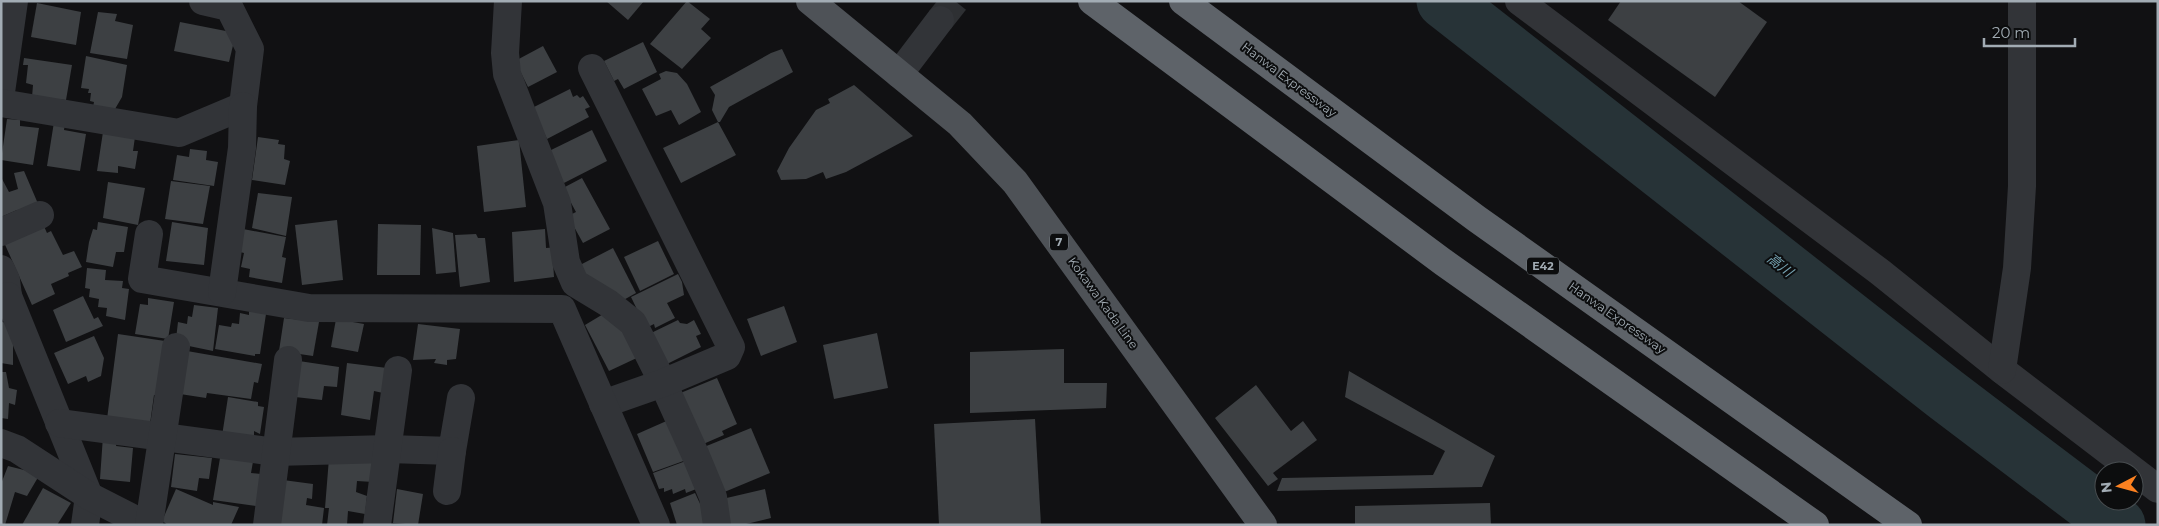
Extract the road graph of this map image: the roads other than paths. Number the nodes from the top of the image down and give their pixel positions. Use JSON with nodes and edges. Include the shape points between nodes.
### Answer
{"nodes":[{"id":1,"x":14,"y":1,"type":"edge"},
{"id":2,"x":203,"y":1,"type":"edge"},
{"id":3,"x":508,"y":1,"type":"edge"},
{"id":4,"x":810,"y":1,"type":"edge"},
{"id":5,"x":1092,"y":1,"type":"edge"},
{"id":6,"x":1183,"y":1,"type":"edge"},
{"id":7,"x":1519,"y":1,"type":"edge"},
{"id":8,"x":2022,"y":1,"type":"edge"},
{"id":9,"x":940,"y":20,"type":"tunnel mouth"},
{"id":10,"x":592,"y":68,"type":"dead end"},
{"id":11,"x":899,"y":74,"type":"junction"},
{"id":12,"x":1,"y":92,"type":"edge"},
{"id":13,"x":1,"y":103,"type":"edge"},
{"id":14,"x":242,"y":106,"type":"junction"},
{"id":15,"x":40,"y":215,"type":"dead end"},
{"id":16,"x":1,"y":232,"type":"edge"},
{"id":17,"x":149,"y":234,"type":"dead end"},
{"id":18,"x":1,"y":269,"type":"edge"},
{"id":19,"x":222,"y":292,"type":"junction"},
{"id":20,"x":5,"y":298,"type":"edge"},
{"id":21,"x":176,"y":346,"type":"dead end"},
{"id":22,"x":288,"y":360,"type":"dead end"},
{"id":23,"x":398,"y":370,"type":"dead end"},
{"id":24,"x":2002,"y":370,"type":"junction"},
{"id":25,"x":663,"y":383,"type":"junction"},
{"id":26,"x":461,"y":398,"type":"dead end"},
{"id":27,"x":603,"y":404,"type":"junction"},
{"id":28,"x":59,"y":423,"type":"junction"},
{"id":29,"x":163,"y":436,"type":"junction"},
{"id":30,"x":1,"y":443,"type":"edge"},
{"id":31,"x":388,"y":448,"type":"junction"},
{"id":32,"x":275,"y":452,"type":"junction"},
{"id":33,"x":452,"y":452,"type":"junction"},
{"id":34,"x":2158,"y":489,"type":"edge"},
{"id":35,"x":447,"y":491,"type":"dead end"},
{"id":36,"x":89,"y":496,"type":"junction"},
{"id":37,"x":85,"y":525,"type":"edge"},
{"id":38,"x":148,"y":525,"type":"edge"},
{"id":39,"x":267,"y":525,"type":"edge"},
{"id":40,"x":377,"y":525,"type":"edge"},
{"id":41,"x":656,"y":525,"type":"edge"},
{"id":42,"x":717,"y":525,"type":"edge"},
{"id":43,"x":1263,"y":525,"type":"edge"},
{"id":44,"x":1814,"y":525,"type":"edge"},
{"id":45,"x":1908,"y":525,"type":"edge"}],
"edges":[{"from":1,"to":12,"type":"street"},
{"from":2,"to":14,"type":"street","via":[[229,7],[250,48]]},
{"from":3,"to":25,"type":"street","via":[[507,74],[557,203],[566,262],[575,283],[633,323]]},
{"from":4,"to":11,"type":"main road","name":"Kokawa Kada Line","number":"7"},
{"from":5,"to":44,"type":"highway","via":[[1443,262]]},
{"from":6,"to":45,"type":"highway","name":"Hanwa Expressway","number":"E42","via":[[1476,219]]},
{"from":7,"to":24,"type":"street","via":[[1880,272]]},
{"from":8,"to":24,"type":"street","via":[[2022,186],[2017,268]]},
{"from":9,"to":11,"type":"street"},
{"from":10,"to":25,"type":"street","via":[[731,347],[727,356]]},
{"from":11,"to":43,"type":"main road","name":"Kokawa Kada Line","number":"7","via":[[960,124],[1015,182]]},
{"from":13,"to":14,"type":"street","via":[[179,133]]},
{"from":14,"to":19,"type":"street","via":[[242,148]]},
{"from":15,"to":16,"type":"street"},
{"from":17,"to":19,"type":"street","via":[[142,279]]},
{"from":18,"to":20,"type":"street","via":[[6,280]]},
{"from":19,"to":27,"type":"street","via":[[309,308],[562,309]]},
{"from":20,"to":28,"type":"street"},
{"from":21,"to":29,"type":"street"},
{"from":22,"to":32,"type":"street"},
{"from":23,"to":31,"type":"street"},
{"from":24,"to":34,"type":"street"},
{"from":25,"to":27,"type":"street"},
{"from":25,"to":42,"type":"street","via":[[713,497]]},
{"from":26,"to":33,"type":"street"},
{"from":27,"to":41,"type":"street"},
{"from":28,"to":29,"type":"street"},
{"from":28,"to":36,"type":"street"},
{"from":29,"to":32,"type":"street"},
{"from":29,"to":38,"type":"street"},
{"from":30,"to":36,"type":"street","via":[[17,449]]},
{"from":31,"to":32,"type":"street"},
{"from":31,"to":33,"type":"street"},
{"from":31,"to":40,"type":"street"},
{"from":32,"to":39,"type":"street"},
{"from":33,"to":35,"type":"street"},
{"from":36,"to":37,"type":"street"},
{"from":36,"to":38,"type":"street"}]}
